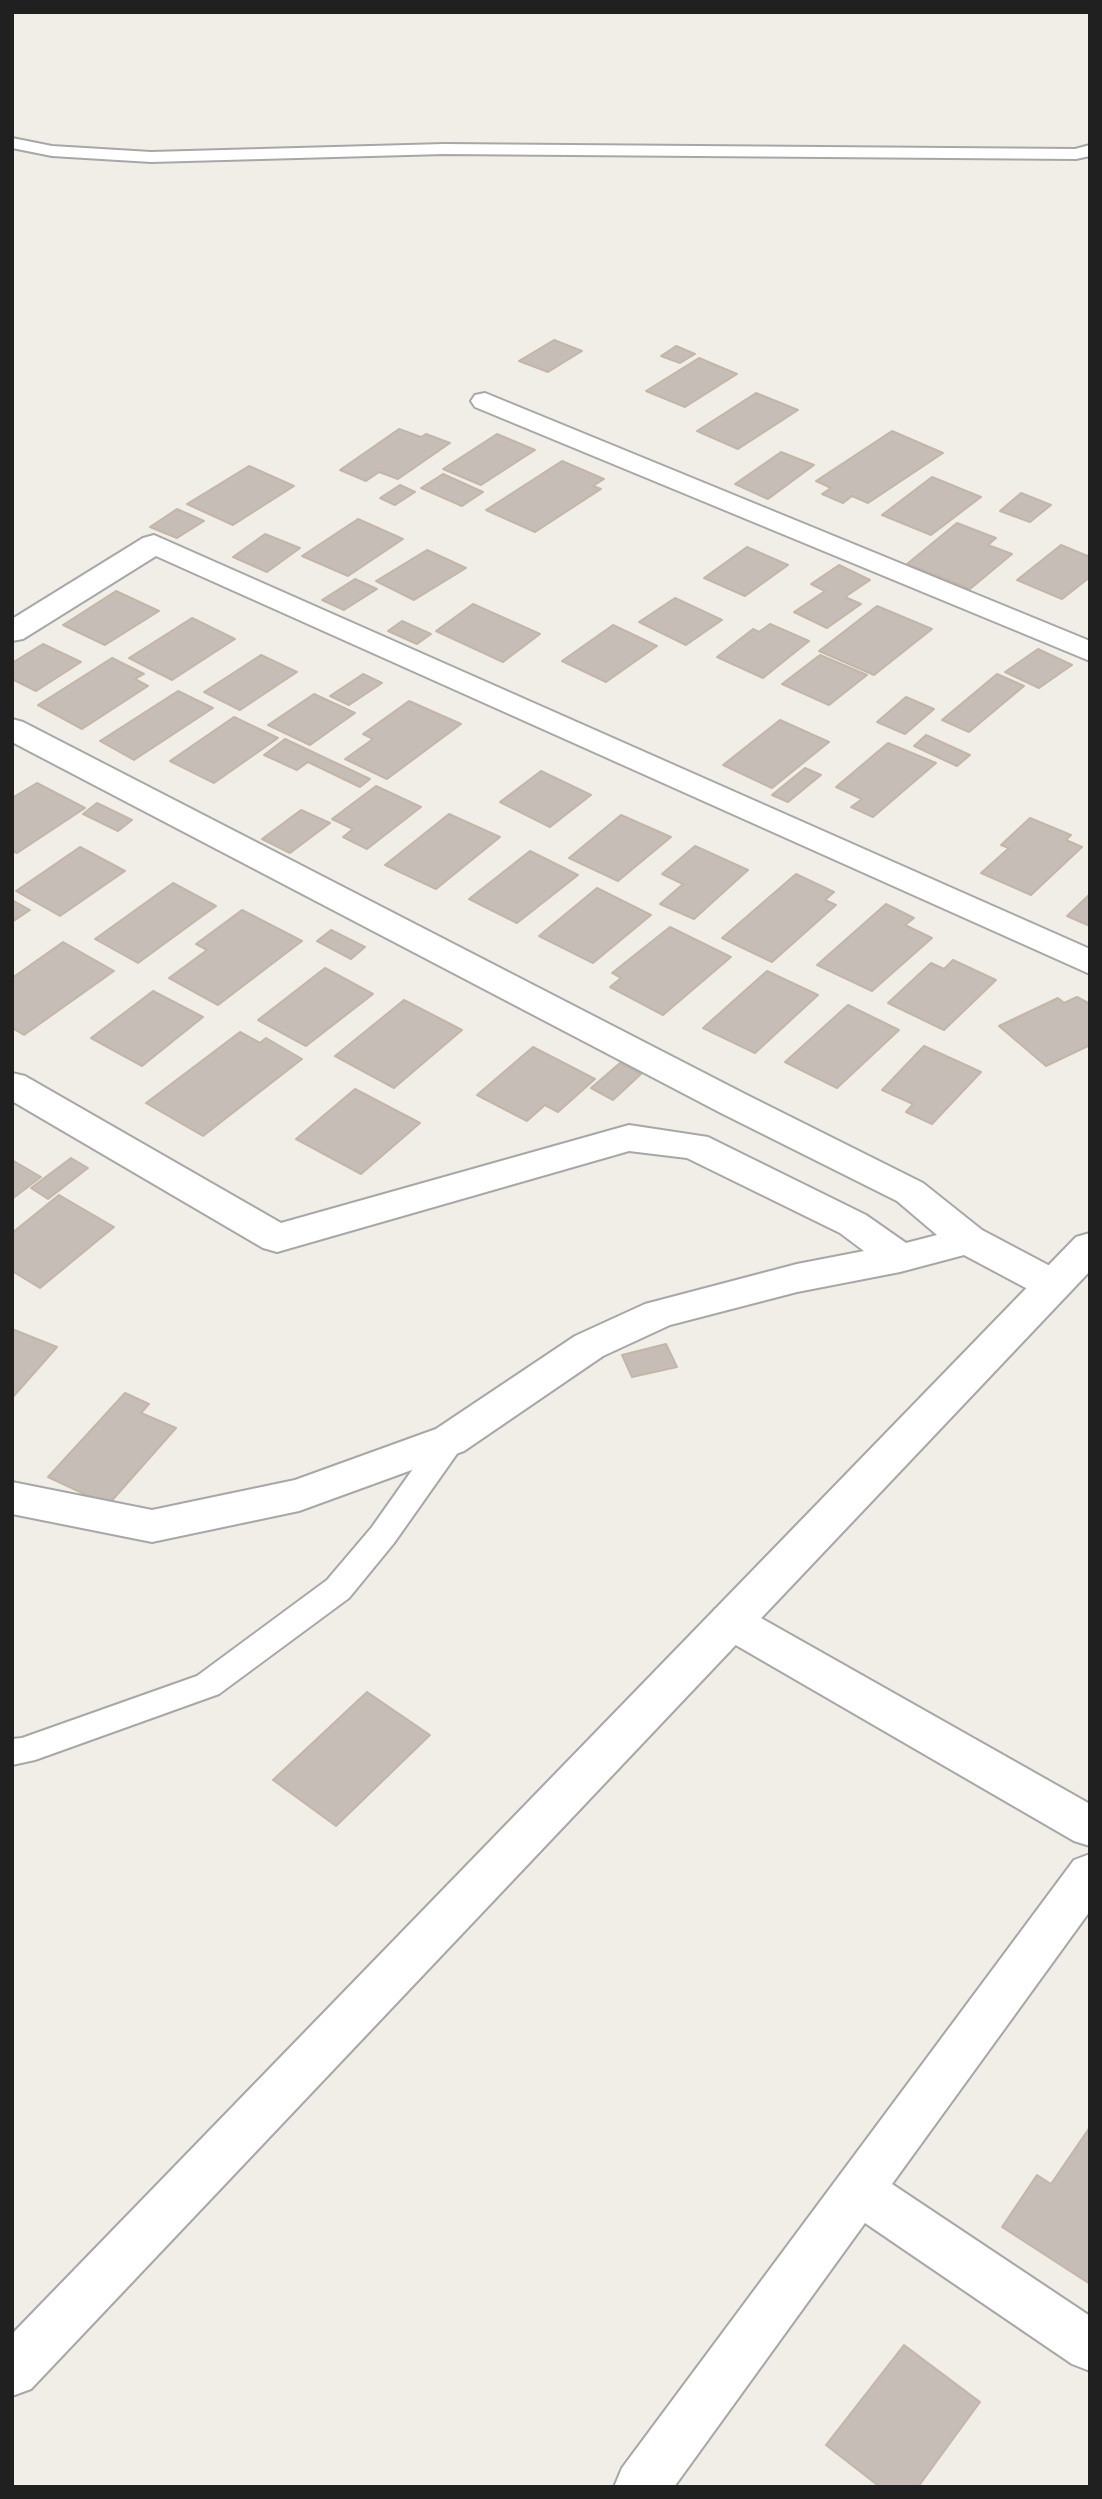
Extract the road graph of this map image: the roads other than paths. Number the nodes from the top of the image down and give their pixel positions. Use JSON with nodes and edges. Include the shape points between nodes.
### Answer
{"nodes":[{"id":1,"x":12,"y":143,"type":"edge"},
{"id":2,"x":1090,"y":150,"type":"edge"},
{"id":3,"x":485,"y":401,"type":"dead end"},
{"id":4,"x":12,"y":632,"type":"edge"},
{"id":5,"x":1090,"y":652,"type":"edge"},
{"id":6,"x":12,"y":729,"type":"edge"},
{"id":7,"x":1090,"y":963,"type":"edge"},
{"id":8,"x":12,"y":1085,"type":"edge"},
{"id":9,"x":968,"y":1240,"type":"junction"},
{"id":10,"x":1090,"y":1247,"type":"edge"},
{"id":11,"x":900,"y":1258,"type":"junction"},
{"id":12,"x":1053,"y":1285,"type":"junction"},
{"id":13,"x":450,"y":1440,"type":"junction"},
{"id":14,"x":12,"y":1498,"type":"edge"},
{"id":15,"x":730,"y":1621,"type":"junction"},
{"id":16,"x":12,"y":1752,"type":"edge"},
{"id":17,"x":1090,"y":1827,"type":"edge"},
{"id":18,"x":1090,"y":1874,"type":"edge"},
{"id":19,"x":860,"y":2191,"type":"junction"},
{"id":20,"x":1090,"y":2346,"type":"edge"},
{"id":21,"x":12,"y":2371,"type":"edge"},
{"id":22,"x":641,"y":2487,"type":"edge"}],
"edges":[{"from":1,"to":2,"type":"lane","via":[[52,152],[151,157],[444,149]]},
{"from":3,"to":5,"type":"street"},
{"from":4,"to":7,"type":"street","via":[[154,544]]},
{"from":6,"to":9,"type":"street","via":[[911,1192]]},
{"from":8,"to":11,"type":"street","via":[[277,1238],[629,1138],[695,1146],[853,1224]]},
{"from":9,"to":11,"type":"street"},
{"from":9,"to":12,"type":"street"},
{"from":10,"to":12,"type":"street"},
{"from":11,"to":13,"type":"street","via":[[797,1278],[659,1314],[589,1346]]},
{"from":12,"to":15,"type":"street"},
{"from":13,"to":14,"type":"street","via":[[299,1495],[152,1526]]},
{"from":13,"to":16,"type":"lane","via":[[338,1590],[208,1685]]},
{"from":15,"to":17,"type":"street"},
{"from":15,"to":21,"type":"street"},
{"from":18,"to":19,"type":"street"},
{"from":19,"to":20,"type":"street"},
{"from":19,"to":22,"type":"street"}]}
